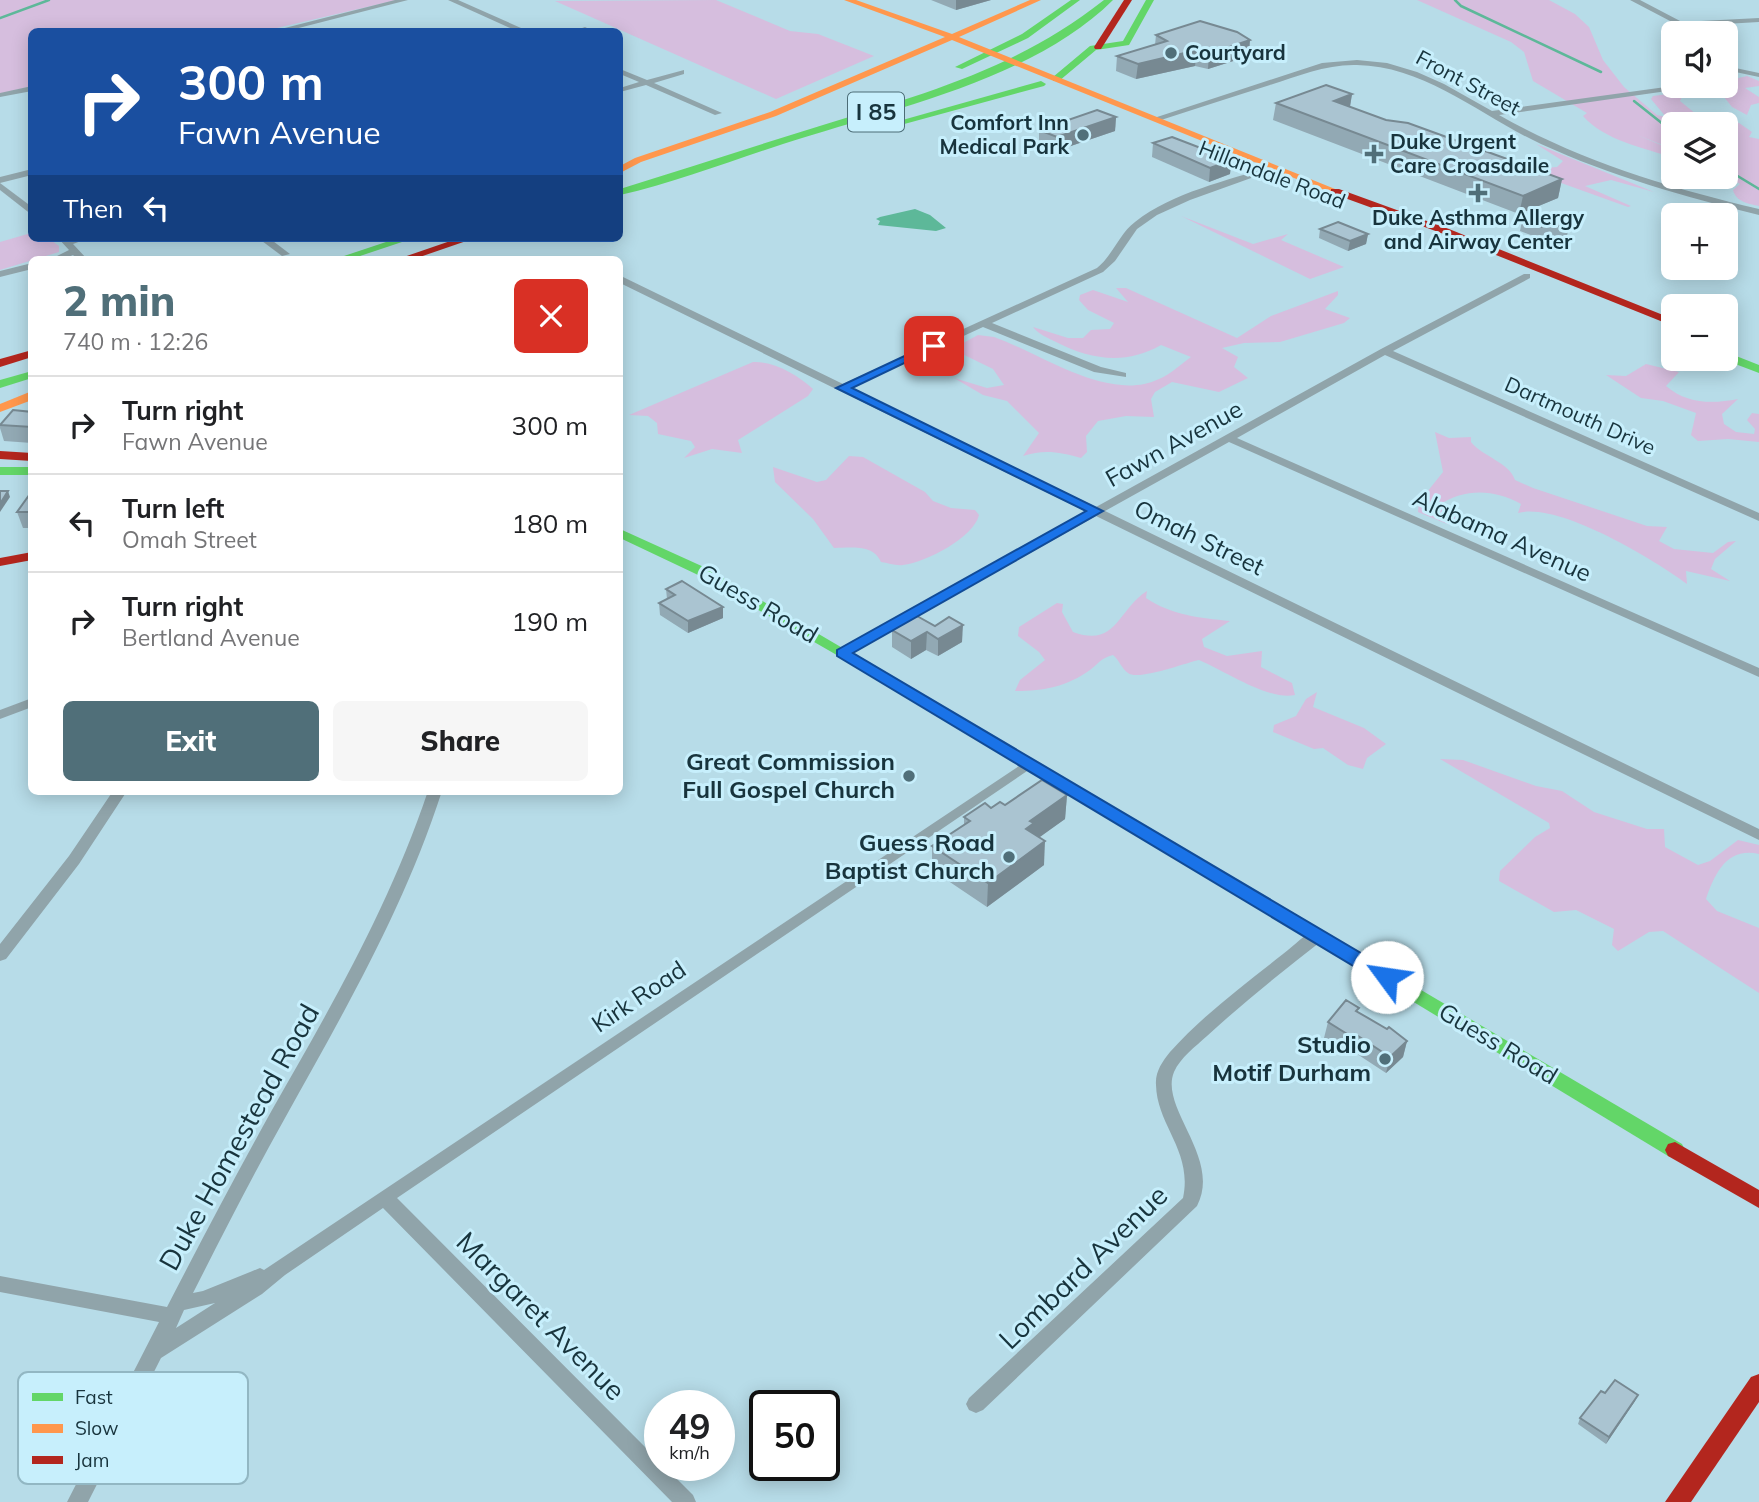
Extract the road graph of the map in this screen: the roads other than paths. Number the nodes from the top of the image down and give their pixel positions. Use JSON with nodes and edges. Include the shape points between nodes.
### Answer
{"nodes":[{"id":1,"x":404,"y":0,"type":"edge"},
{"id":2,"x":452,"y":0,"type":"edge"},
{"id":3,"x":848,"y":0,"type":"edge"},
{"id":4,"x":1037,"y":0,"type":"edge"},
{"id":5,"x":1076,"y":0,"type":"edge"},
{"id":6,"x":1109,"y":0,"type":"edge"},
{"id":7,"x":1128,"y":0,"type":"edge"},
{"id":8,"x":1150,"y":0,"type":"edge"},
{"id":9,"x":1634,"y":0,"type":"edge"},
{"id":10,"x":1759,"y":20,"type":"edge"},
{"id":11,"x":1675,"y":21,"type":"edge"},
{"id":12,"x":1738,"y":21,"type":"edge"},
{"id":13,"x":309,"y":23,"type":"junction"},
{"id":14,"x":288,"y":28,"type":"edge"},
{"id":15,"x":319,"y":28,"type":"edge"},
{"id":16,"x":518,"y":28,"type":"edge"},
{"id":17,"x":948,"y":40,"type":"junction"},
{"id":18,"x":1098,"y":47,"type":"junction"},
{"id":19,"x":1738,"y":70,"type":"edge"},
{"id":20,"x":623,"y":72,"type":"edge"},
{"id":21,"x":681,"y":72,"type":"dead end"},
{"id":22,"x":1759,"y":75,"type":"edge"},
{"id":23,"x":1039,"y":78,"type":"junction"},
{"id":24,"x":646,"y":82,"type":"junction"},
{"id":25,"x":28,"y":89,"type":"edge"},
{"id":26,"x":623,"y":89,"type":"edge"},
{"id":27,"x":1661,"y":90,"type":"edge"},
{"id":28,"x":0,"y":95,"type":"edge"},
{"id":29,"x":718,"y":113,"type":"dead end"},
{"id":30,"x":1492,"y":114,"type":"junction"},
{"id":31,"x":1155,"y":119,"type":"junction"},
{"id":32,"x":623,"y":170,"type":"edge"},
{"id":33,"x":1269,"y":170,"type":"junction"},
{"id":34,"x":623,"y":171,"type":"edge"},
{"id":35,"x":28,"y":173,"type":"edge"},
{"id":36,"x":0,"y":180,"type":"edge"},
{"id":37,"x":0,"y":186,"type":"edge"},
{"id":38,"x":623,"y":190,"type":"edge"},
{"id":39,"x":28,"y":209,"type":"edge"},
{"id":40,"x":1759,"y":212,"type":"edge"},
{"id":41,"x":268,"y":242,"type":"edge"},
{"id":42,"x":396,"y":242,"type":"edge"},
{"id":43,"x":457,"y":242,"type":"edge"},
{"id":44,"x":285,"y":254,"type":"dead end"},
{"id":45,"x":350,"y":256,"type":"edge"},
{"id":46,"x":413,"y":256,"type":"edge"},
{"id":47,"x":28,"y":267,"type":"edge"},
{"id":48,"x":1533,"y":273,"type":"junction"},
{"id":49,"x":0,"y":274,"type":"edge"},
{"id":50,"x":623,"y":280,"type":"edge"},
{"id":51,"x":1605,"y":301,"type":"junction"},
{"id":52,"x":1661,"y":319,"type":"edge"},
{"id":53,"x":984,"y":324,"type":"junction"},
{"id":54,"x":1661,"y":324,"type":"edge"},
{"id":55,"x":1661,"y":328,"type":"edge"},
{"id":56,"x":28,"y":340,"type":"edge"},
{"id":57,"x":0,"y":346,"type":"edge"},
{"id":58,"x":1738,"y":349,"type":"edge"},
{"id":59,"x":1385,"y":351,"type":"junction"},
{"id":60,"x":28,"y":354,"type":"edge"},
{"id":61,"x":1759,"y":358,"type":"edge"},
{"id":62,"x":1738,"y":361,"type":"edge"},
{"id":63,"x":0,"y":363,"type":"edge"},
{"id":64,"x":1759,"y":369,"type":"edge"},
{"id":65,"x":28,"y":375,"type":"edge"},
{"id":66,"x":1122,"y":375,"type":"dead end"},
{"id":67,"x":0,"y":384,"type":"edge"},
{"id":68,"x":842,"y":388,"type":"junction"},
{"id":69,"x":28,"y":396,"type":"edge"},
{"id":70,"x":0,"y":408,"type":"edge"},
{"id":71,"x":1228,"y":438,"type":"junction"},
{"id":72,"x":0,"y":455,"type":"edge"},
{"id":73,"x":28,"y":457,"type":"edge"},
{"id":74,"x":0,"y":471,"type":"edge"},
{"id":75,"x":28,"y":471,"type":"edge"},
{"id":76,"x":1097,"y":511,"type":"junction"},
{"id":77,"x":1759,"y":517,"type":"edge"},
{"id":78,"x":623,"y":534,"type":"edge"},
{"id":79,"x":28,"y":557,"type":"edge"},
{"id":80,"x":0,"y":562,"type":"edge"},
{"id":81,"x":842,"y":653,"type":"junction"},
{"id":82,"x":1759,"y":673,"type":"edge"},
{"id":83,"x":28,"y":704,"type":"edge"},
{"id":84,"x":0,"y":715,"type":"edge"},
{"id":85,"x":1028,"y":764,"type":"junction"},
{"id":86,"x":117,"y":795,"type":"edge"},
{"id":87,"x":434,"y":795,"type":"edge"},
{"id":88,"x":1759,"y":835,"type":"edge"},
{"id":89,"x":1318,"y":935,"type":"junction"},
{"id":90,"x":0,"y":955,"type":"edge"},
{"id":91,"x":385,"y":1198,"type":"junction"},
{"id":92,"x":1759,"y":1200,"type":"edge"},
{"id":93,"x":278,"y":1269,"type":"junction"},
{"id":94,"x":0,"y":1283,"type":"edge"},
{"id":95,"x":175,"y":1310,"type":"junction"},
{"id":96,"x":152,"y":1353,"type":"junction"},
{"id":97,"x":142,"y":1372,"type":"edge"},
{"id":98,"x":1759,"y":1384,"type":"edge"},
{"id":99,"x":976,"y":1404,"type":"dead end"},
{"id":100,"x":85,"y":1484,"type":"edge"},
{"id":101,"x":76,"y":1502,"type":"edge"},
{"id":102,"x":687,"y":1502,"type":"edge"},
{"id":103,"x":1677,"y":1502,"type":"edge"}],
"edges":[{"from":1,"to":13,"type":"street"},
{"from":2,"to":16,"type":"street"},
{"from":3,"to":17,"type":"main road","name":"Hillandale Road"},
{"from":4,"to":17,"type":"main road","via":[[957,29]]},
{"from":5,"to":34,"type":"main road","number":"I 85","via":[[1026,36],[968,63]]},
{"from":6,"to":38,"type":"main road","number":"I 85","via":[[1059,38],[985,74]]},
{"from":7,"to":18,"type":"main road"},
{"from":8,"to":18,"type":"main road","via":[[1127,41]]},
{"from":9,"to":11,"type":"street"},
{"from":10,"to":12,"type":"street"},
{"from":13,"to":14,"type":"street"},
{"from":13,"to":15,"type":"street"},
{"from":17,"to":23,"type":"main road","name":"Hillandale Road"},
{"from":17,"to":32,"type":"main road","via":[[783,110],[638,160]]},
{"from":18,"to":23,"type":"main road","via":[[1082,64]]},
{"from":19,"to":22,"type":"street"},
{"from":20,"to":24,"type":"street"},
{"from":21,"to":24,"type":"street"},
{"from":23,"to":31,"type":"main road","name":"Hillandale Road"},
{"from":23,"to":33,"type":"main road","name":"Hillandale Road"},
{"from":23,"to":38,"type":"main road","via":[[734,166]]},
{"from":24,"to":26,"type":"street"},
{"from":24,"to":29,"type":"street"},
{"from":25,"to":28,"type":"street"},
{"from":27,"to":30,"type":"street"},
{"from":30,"to":31,"type":"street","name":"Front Street","via":[[1417,72],[1351,62],[1303,71]]},
{"from":30,"to":40,"type":"street","name":"Front Street","via":[[1545,143],[1618,171]]},
{"from":31,"to":33,"type":"main road","name":"Hillandale Road"},
{"from":33,"to":48,"type":"main road","name":"Hillandale Road"},
{"from":33,"to":48,"type":"main road","name":"Hillandale Road"},
{"from":33,"to":53,"type":"street","via":[[1152,215],[1132,228],[1115,257],[1100,271]]},
{"from":35,"to":36,"type":"street"},
{"from":37,"to":39,"type":"street"},
{"from":41,"to":44,"type":"street"},
{"from":42,"to":45,"type":"main road"},
{"from":43,"to":46,"type":"main road"},
{"from":47,"to":49,"type":"street"},
{"from":48,"to":51,"type":"main road","name":"Hillandale Road"},
{"from":48,"to":59,"type":"street","name":"Fawn Avenue"},
{"from":50,"to":68,"type":"street","name":"Omah Street"},
{"from":51,"to":52,"type":"main road","name":"Hillandale Road"},
{"from":51,"to":54,"type":"main road"},
{"from":51,"to":55,"type":"main road","name":"Hillandale Road"},
{"from":53,"to":66,"type":"street","via":[[1098,370]]},
{"from":53,"to":68,"type":"street"},
{"from":56,"to":57,"type":"main road"},
{"from":58,"to":61,"type":"main road"},
{"from":59,"to":71,"type":"street","name":"Fawn Avenue"},
{"from":59,"to":77,"type":"street","name":"Dartmouth Drive"},
{"from":60,"to":63,"type":"main road"},
{"from":62,"to":64,"type":"main road"},
{"from":65,"to":67,"type":"main road"},
{"from":68,"to":76,"type":"street","name":"Omah Street"},
{"from":69,"to":70,"type":"main road"},
{"from":71,"to":76,"type":"street","name":"Fawn Avenue"},
{"from":71,"to":82,"type":"street","name":"Alabama Avenue"},
{"from":72,"to":73,"type":"main road"},
{"from":74,"to":75,"type":"main road"},
{"from":76,"to":81,"type":"street","name":"Fawn Avenue"},
{"from":76,"to":88,"type":"street","name":"Omah Street"},
{"from":78,"to":81,"type":"main road","name":"Guess Road","via":[[701,570]]},
{"from":79,"to":80,"type":"main road"},
{"from":81,"to":85,"type":"main road","name":"Guess Road"},
{"from":83,"to":84,"type":"street"},
{"from":85,"to":89,"type":"main road","name":"Guess Road"},
{"from":85,"to":91,"type":"street","name":"Kirk Road"},
{"from":86,"to":90,"type":"street"},
{"from":87,"to":95,"type":"street","name":"Duke Homestead Road","via":[[384,926]]},
{"from":89,"to":92,"type":"main road","name":"Guess Road"},
{"from":89,"to":99,"type":"street","name":"Lombard Avenue","via":[[1194,1039],[1164,1076],[1166,1097],[1196,1179],[1191,1201]]},
{"from":91,"to":93,"type":"street","name":"Kirk Road"},
{"from":91,"to":102,"type":"street","name":"Margaret Avenue"},
{"from":93,"to":95,"type":"street","name":"Kirk Road"},
{"from":93,"to":96,"type":"street","name":"Kirk Road","via":[[256,1288]]},
{"from":94,"to":95,"type":"street"},
{"from":95,"to":96,"type":"street","name":"Duke Homestead Road"},
{"from":96,"to":97,"type":"street","name":"Duke Homestead Road"},
{"from":98,"to":103,"type":"main road"},
{"from":100,"to":101,"type":"street","name":"Duke Homestead Road"}]}
